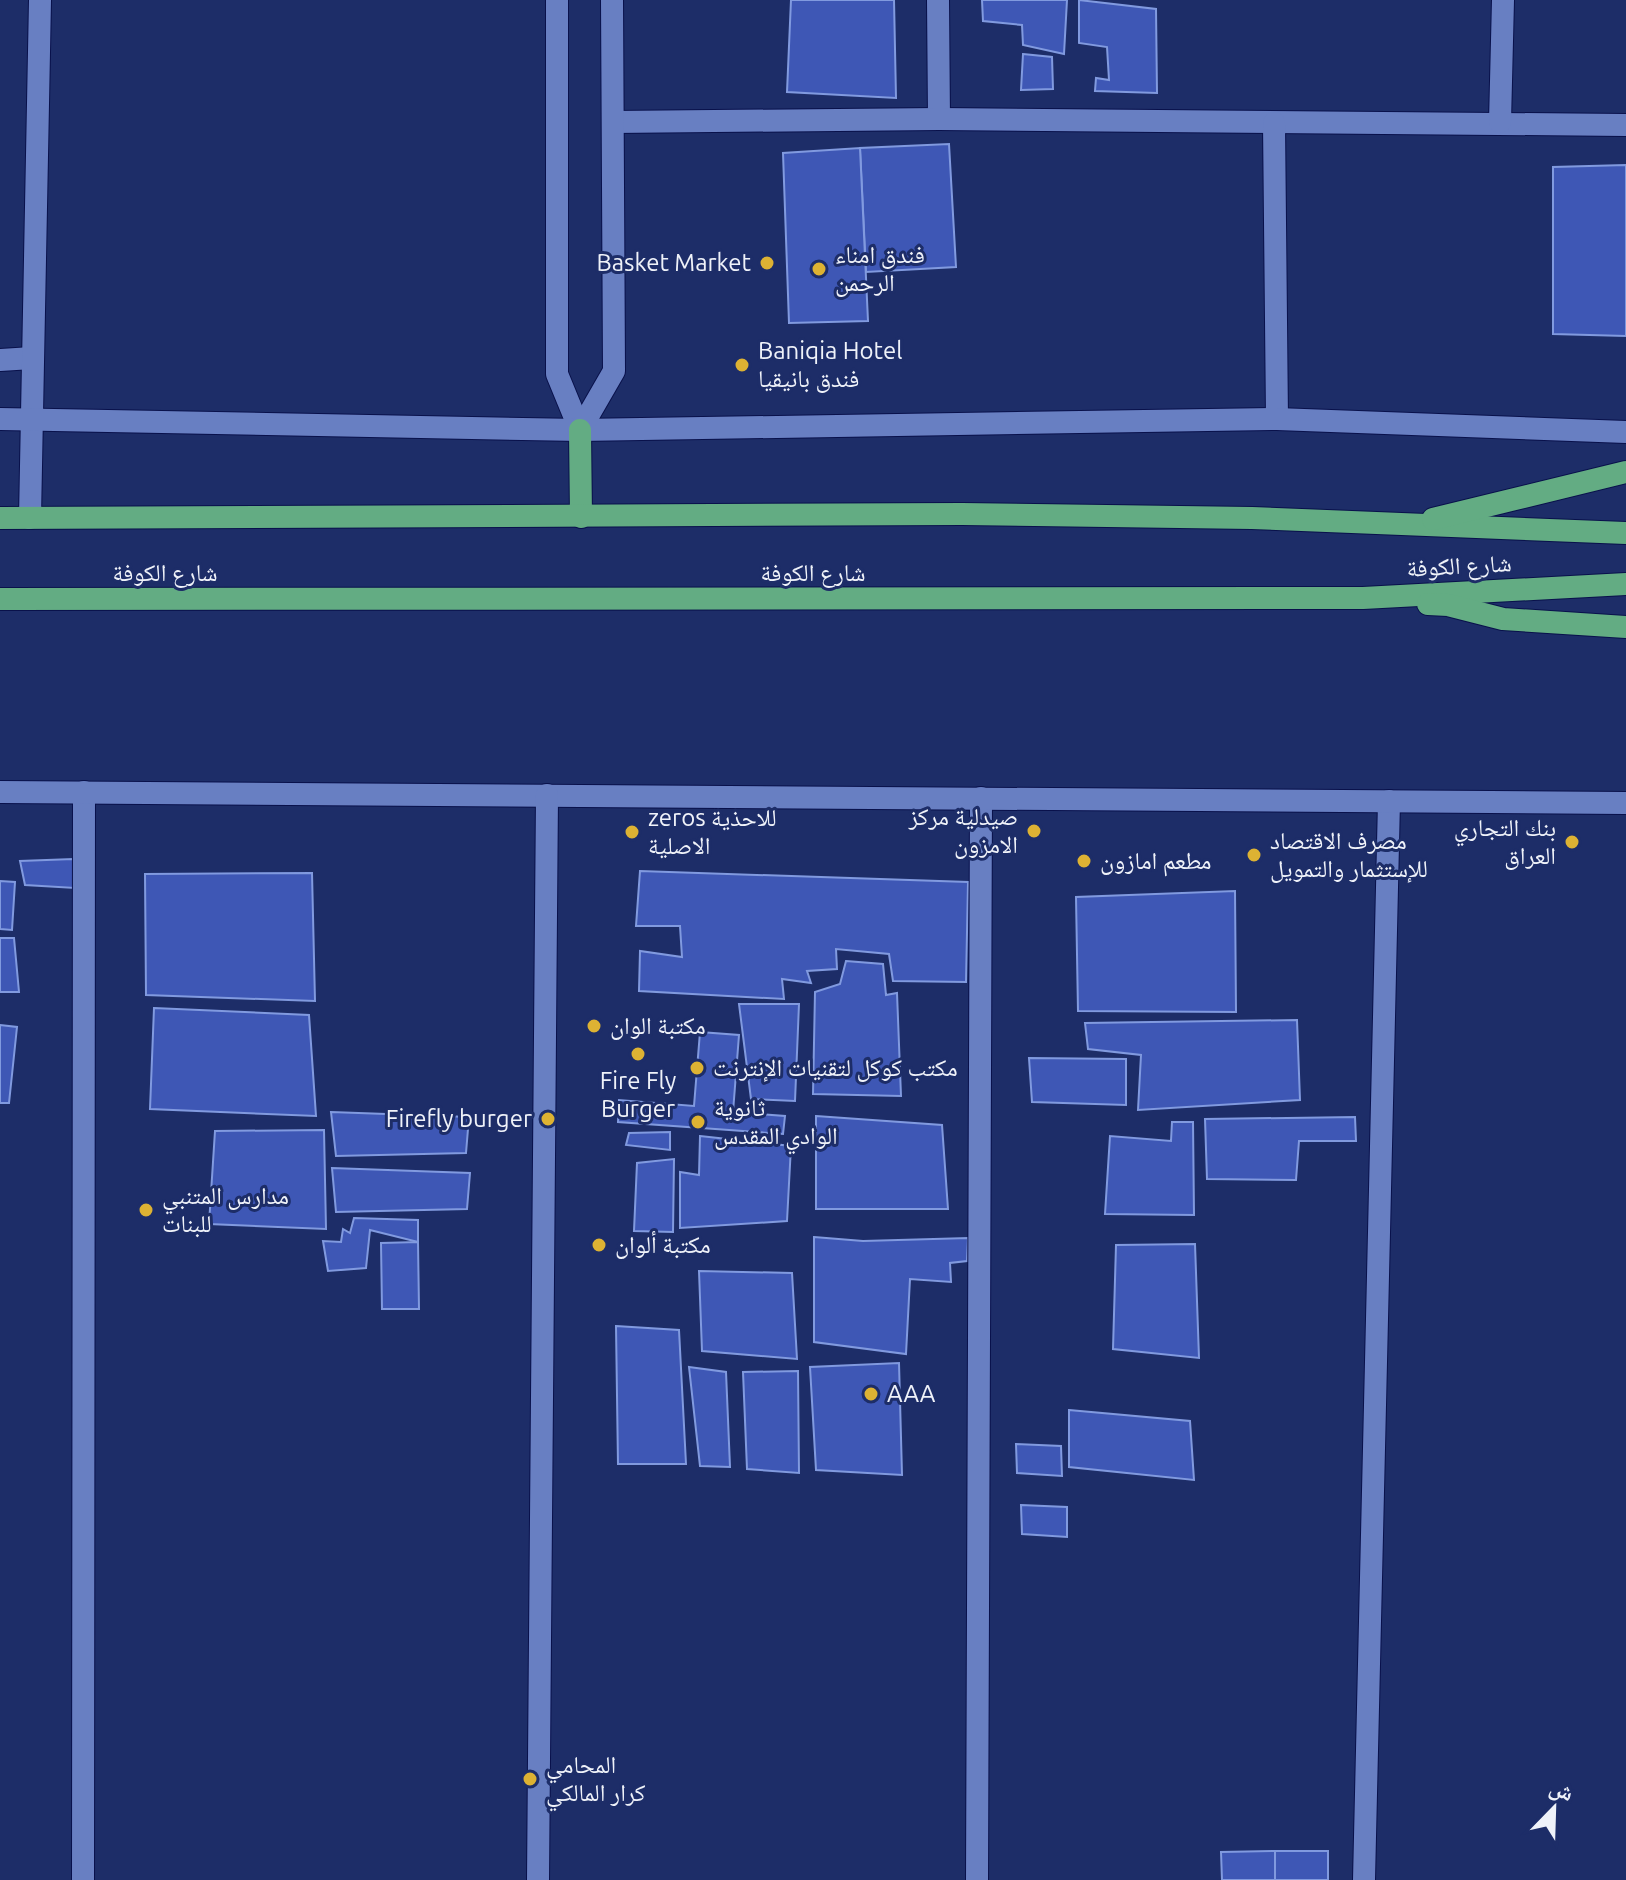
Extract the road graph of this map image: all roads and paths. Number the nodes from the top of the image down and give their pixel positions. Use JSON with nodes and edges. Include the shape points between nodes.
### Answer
{"nodes":[{"id":1,"x":40,"y":0,"type":"edge"},
{"id":2,"x":557,"y":0,"type":"edge"},
{"id":3,"x":612,"y":0,"type":"edge"},
{"id":4,"x":938,"y":0,"type":"edge"},
{"id":5,"x":1503,"y":0,"type":"edge"},
{"id":6,"x":939,"y":119,"type":"junction"},
{"id":7,"x":613,"y":122,"type":"junction"},
{"id":8,"x":1500,"y":122,"type":"junction"},
{"id":9,"x":1274,"y":123,"type":"junction"},
{"id":10,"x":1626,"y":125,"type":"edge"},
{"id":11,"x":32,"y":358,"type":"junction"},
{"id":12,"x":0,"y":360,"type":"edge"},
{"id":13,"x":0,"y":419,"type":"edge"},
{"id":14,"x":31,"y":419,"type":"junction"},
{"id":15,"x":1277,"y":419,"type":"junction"},
{"id":16,"x":580,"y":430,"type":"junction"},
{"id":17,"x":1626,"y":432,"type":"edge"},
{"id":18,"x":1626,"y":472,"type":"edge"},
{"id":19,"x":581,"y":517,"type":"junction"},
{"id":20,"x":0,"y":518,"type":"edge"},
{"id":21,"x":30,"y":518,"type":"junction"},
{"id":22,"x":1407,"y":525,"type":"junction"},
{"id":23,"x":1626,"y":533,"type":"edge"},
{"id":24,"x":1626,"y":584,"type":"edge"},
{"id":25,"x":1363,"y":598,"type":"junction"},
{"id":26,"x":0,"y":599,"type":"edge"},
{"id":27,"x":1626,"y":627,"type":"edge"},
{"id":28,"x":0,"y":792,"type":"edge"},
{"id":29,"x":84,"y":792,"type":"junction"},
{"id":30,"x":547,"y":795,"type":"junction"},
{"id":31,"x":981,"y":798,"type":"junction"},
{"id":32,"x":1389,"y":801,"type":"junction"},
{"id":33,"x":1626,"y":803,"type":"edge"},
{"id":34,"x":83,"y":1880,"type":"edge"},
{"id":35,"x":538,"y":1880,"type":"edge"},
{"id":36,"x":977,"y":1880,"type":"edge"},
{"id":37,"x":1364,"y":1880,"type":"edge"}],
"edges":[{"from":1,"to":11,"type":"street"},
{"from":2,"to":16,"type":"street","via":[[557,374]]},
{"from":3,"to":7,"type":"street"},
{"from":4,"to":6,"type":"street"},
{"from":5,"to":8,"type":"street"},
{"from":6,"to":7,"type":"street"},
{"from":6,"to":9,"type":"street"},
{"from":7,"to":16,"type":"street","via":[[614,371]]},
{"from":8,"to":9,"type":"street"},
{"from":8,"to":10,"type":"street"},
{"from":9,"to":15,"type":"street"},
{"from":11,"to":12,"type":"street"},
{"from":11,"to":14,"type":"street"},
{"from":13,"to":14,"type":"street"},
{"from":14,"to":16,"type":"street"},
{"from":14,"to":21,"type":"street"},
{"from":15,"to":16,"type":"street"},
{"from":15,"to":17,"type":"street"},
{"from":16,"to":19,"type":"highway"},
{"from":18,"to":22,"type":"highway"},
{"from":19,"to":21,"type":"highway","name":"شارع الكوفة"},
{"from":19,"to":22,"type":"highway","name":"شارع الكوفة","via":[[962,514]]},
{"from":20,"to":21,"type":"highway","name":"شارع الكوفة"},
{"from":22,"to":23,"type":"highway","name":"شارع الكوفة"},
{"from":24,"to":25,"type":"highway","name":"شارع الكوفة"},
{"from":25,"to":26,"type":"highway","name":"شارع الكوفة"},
{"from":25,"to":27,"type":"highway","via":[[1448,605],[1503,619]]},
{"from":28,"to":29,"type":"street"},
{"from":29,"to":30,"type":"street"},
{"from":29,"to":34,"type":"street"},
{"from":30,"to":31,"type":"street"},
{"from":30,"to":35,"type":"street"},
{"from":31,"to":32,"type":"street"},
{"from":31,"to":36,"type":"street"},
{"from":32,"to":33,"type":"street"},
{"from":32,"to":37,"type":"street"}]}
